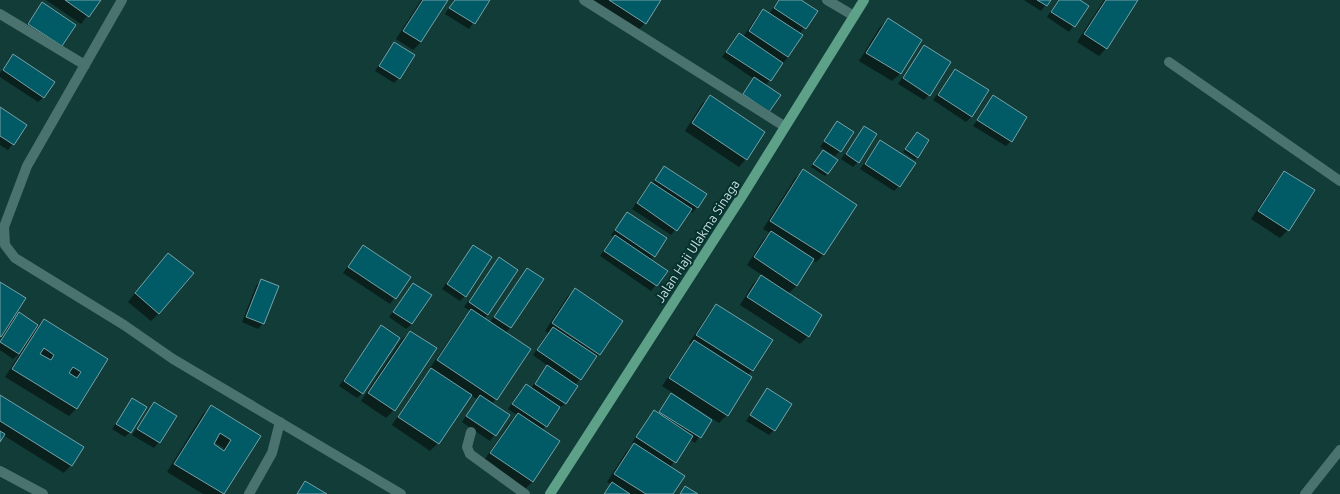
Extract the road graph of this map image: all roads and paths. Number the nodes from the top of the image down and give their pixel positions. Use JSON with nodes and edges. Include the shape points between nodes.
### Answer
{"nodes":[{"id":1,"x":122,"y":0,"type":"edge"},
{"id":2,"x":584,"y":0,"type":"edge"},
{"id":3,"x":827,"y":0,"type":"edge"},
{"id":4,"x":864,"y":0,"type":"edge"},
{"id":5,"x":0,"y":14,"type":"edge"},
{"id":6,"x":854,"y":16,"type":"junction"},
{"id":7,"x":1169,"y":62,"type":"dead end"},
{"id":8,"x":85,"y":65,"type":"junction"},
{"id":9,"x":784,"y":126,"type":"junction"},
{"id":10,"x":1340,"y":181,"type":"edge"},
{"id":11,"x":280,"y":422,"type":"junction"},
{"id":12,"x":471,"y":432,"type":"dead end"},
{"id":13,"x":1340,"y":450,"type":"edge"},
{"id":14,"x":0,"y":471,"type":"edge"},
{"id":15,"x":43,"y":494,"type":"edge"},
{"id":16,"x":249,"y":494,"type":"edge"},
{"id":17,"x":401,"y":494,"type":"edge"},
{"id":18,"x":525,"y":494,"type":"edge"},
{"id":19,"x":550,"y":494,"type":"edge"},
{"id":20,"x":1305,"y":494,"type":"edge"}],
"edges":[{"from":1,"to":8,"type":"street"},
{"from":2,"to":9,"type":"street"},
{"from":3,"to":6,"type":"street"},
{"from":4,"to":6,"type":"main road","name":"Jalan Haji Ulakma Sinaga"},
{"from":5,"to":8,"type":"street"},
{"from":6,"to":9,"type":"main road","name":"Jalan Haji Ulakma Sinaga"},
{"from":7,"to":10,"type":"street"},
{"from":8,"to":11,"type":"street","via":[[27,166],[4,227],[5,246],[15,258],[124,325],[173,359]]},
{"from":9,"to":19,"type":"main road","name":"Jalan Haji Ulakma Sinaga","via":[[744,193]]},
{"from":11,"to":16,"type":"street","via":[[272,453]]},
{"from":11,"to":17,"type":"street"},
{"from":12,"to":18,"type":"street","via":[[467,447],[470,454]]},
{"from":13,"to":20,"type":"street"},
{"from":14,"to":15,"type":"street"}]}
